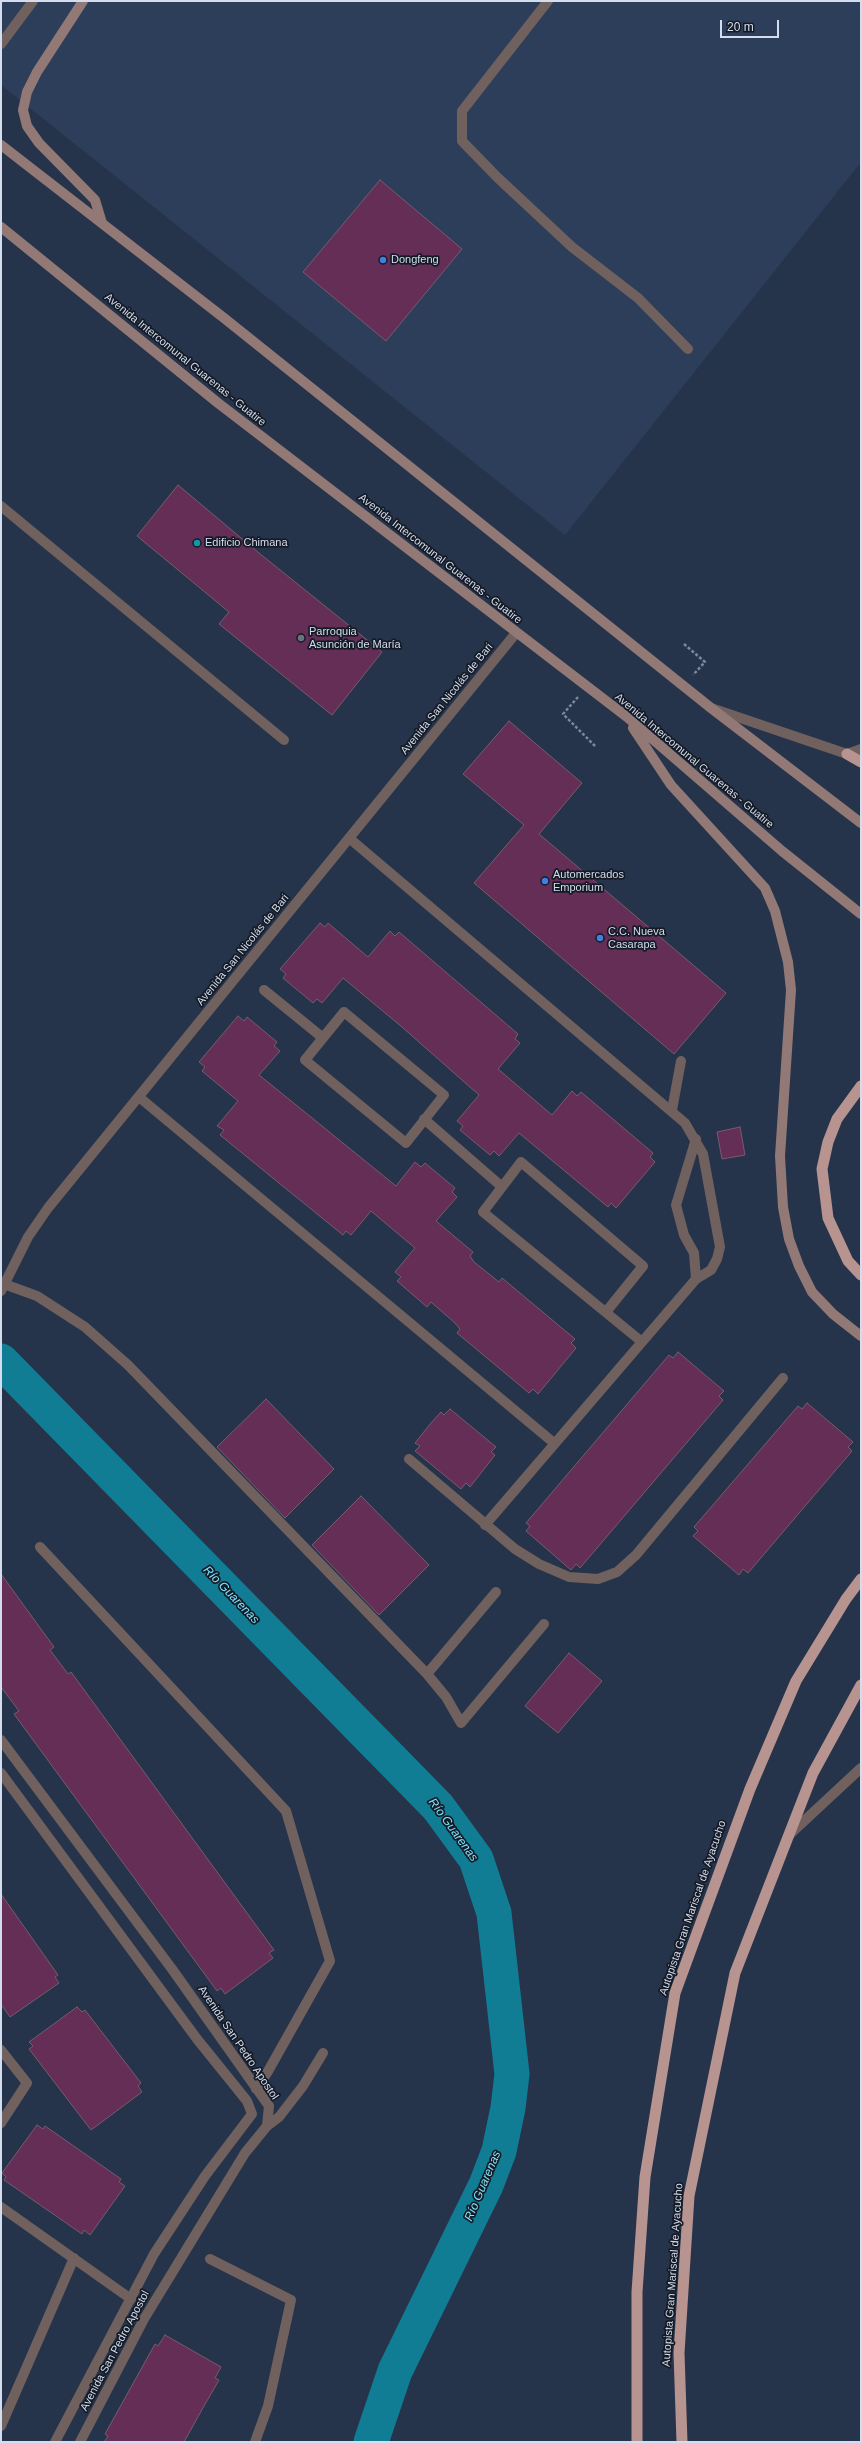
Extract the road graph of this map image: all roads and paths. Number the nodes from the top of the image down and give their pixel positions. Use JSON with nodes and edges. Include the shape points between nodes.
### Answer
{"nodes":[{"id":1,"x":34,"y":1,"type":"edge"},
{"id":2,"x":83,"y":1,"type":"edge"},
{"id":3,"x":548,"y":1,"type":"edge"},
{"id":4,"x":1,"y":44,"type":"edge"},
{"id":5,"x":1,"y":145,"type":"edge"},
{"id":6,"x":102,"y":223,"type":"junction"},
{"id":7,"x":1,"y":227,"type":"edge"},
{"id":8,"x":688,"y":349,"type":"dead end"},
{"id":9,"x":1,"y":506,"type":"edge"},
{"id":10,"x":516,"y":633,"type":"junction"},
{"id":11,"x":684,"y":644,"type":"dead end"},
{"id":12,"x":684,"y":686,"type":"junction"},
{"id":13,"x":586,"y":687,"type":"junction"},
{"id":14,"x":711,"y":708,"type":"junction"},
{"id":15,"x":627,"y":718,"type":"junction"},
{"id":16,"x":284,"y":740,"type":"dead end"},
{"id":17,"x":595,"y":746,"type":"dead end"},
{"id":18,"x":861,"y":749,"type":"edge"},
{"id":19,"x":847,"y":754,"type":"junction"},
{"id":20,"x":861,"y":762,"type":"edge"},
{"id":21,"x":861,"y":823,"type":"edge"},
{"id":22,"x":349,"y":838,"type":"junction"},
{"id":23,"x":861,"y":914,"type":"edge"},
{"id":24,"x":264,"y":990,"type":"dead end"},
{"id":25,"x":323,"y":1038,"type":"junction"},
{"id":26,"x":681,"y":1061,"type":"dead end"},
{"id":27,"x":861,"y":1086,"type":"edge"},
{"id":28,"x":139,"y":1096,"type":"junction"},
{"id":29,"x":672,"y":1110,"type":"junction"},
{"id":30,"x":424,"y":1120,"type":"junction"},
{"id":31,"x":696,"y":1140,"type":"junction"},
{"id":32,"x":502,"y":1186,"type":"junction"},
{"id":33,"x":861,"y":1275,"type":"edge"},
{"id":34,"x":696,"y":1279,"type":"junction"},
{"id":35,"x":3,"y":1288,"type":"edge"},
{"id":36,"x":606,"y":1312,"type":"junction"},
{"id":37,"x":861,"y":1336,"type":"edge"},
{"id":38,"x":642,"y":1342,"type":"junction"},
{"id":39,"x":783,"y":1378,"type":"dead end"},
{"id":40,"x":554,"y":1443,"type":"junction"},
{"id":41,"x":409,"y":1459,"type":"dead end"},
{"id":42,"x":485,"y":1525,"type":"junction"},
{"id":43,"x":40,"y":1547,"type":"dead end"},
{"id":44,"x":861,"y":1579,"type":"edge"},
{"id":45,"x":496,"y":1592,"type":"dead end"},
{"id":46,"x":544,"y":1624,"type":"dead end"},
{"id":47,"x":427,"y":1674,"type":"junction"},
{"id":48,"x":861,"y":1685,"type":"edge"},
{"id":49,"x":1,"y":1740,"type":"edge"},
{"id":50,"x":861,"y":1768,"type":"edge"},
{"id":51,"x":1,"y":1773,"type":"edge"},
{"id":52,"x":789,"y":1835,"type":"junction"},
{"id":53,"x":1,"y":2050,"type":"edge"},
{"id":54,"x":323,"y":2053,"type":"dead end"},
{"id":55,"x":256,"y":2089,"type":"junction"},
{"id":56,"x":247,"y":2101,"type":"junction"},
{"id":57,"x":1,"y":2123,"type":"edge"},
{"id":58,"x":267,"y":2126,"type":"junction"},
{"id":59,"x":1,"y":2207,"type":"edge"},
{"id":60,"x":74,"y":2258,"type":"junction"},
{"id":61,"x":210,"y":2259,"type":"dead end"},
{"id":62,"x":131,"y":2299,"type":"junction"},
{"id":63,"x":1,"y":2426,"type":"edge"},
{"id":64,"x":55,"y":2442,"type":"edge"},
{"id":65,"x":80,"y":2442,"type":"edge"},
{"id":66,"x":255,"y":2442,"type":"edge"},
{"id":67,"x":637,"y":2442,"type":"edge"},
{"id":68,"x":682,"y":2442,"type":"edge"}],
"edges":[{"from":1,"to":4,"type":"street"},
{"from":2,"to":6,"type":"main road","via":[[37,72],[27,92],[23,110],[27,126],[40,143],[95,200]]},
{"from":3,"to":8,"type":"street","via":[[462,111],[462,141],[572,247],[638,298]]},
{"from":5,"to":6,"type":"main road"},
{"from":6,"to":12,"type":"main road"},
{"from":7,"to":10,"type":"main road","name":"Avenida Intercomunal Guarenas - Guatire","via":[[218,403]]},
{"from":9,"to":16,"type":"street"},
{"from":10,"to":13,"type":"main road","name":"Avenida Intercomunal Guarenas - Guatire"},
{"from":10,"to":22,"type":"street","name":"Avenida San Nicolás de Bari"},
{"from":11,"to":12,"type":"path","via":[[705,662]]},
{"from":12,"to":14,"type":"main road"},
{"from":13,"to":15,"type":"main road","name":"Avenida Intercomunal Guarenas - Guatire"},
{"from":13,"to":17,"type":"path","via":[[564,714]]},
{"from":14,"to":19,"type":"street"},
{"from":14,"to":21,"type":"main road"},
{"from":15,"to":23,"type":"main road","name":"Avenida Intercomunal Guarenas - Guatire","via":[[782,851]]},
{"from":15,"to":37,"type":"main road","via":[[671,785],[765,888],[775,911],[788,962],[791,990],[780,1156],[781,1188],[788,1231],[799,1266],[812,1292],[833,1314]]},
{"from":18,"to":19,"type":"street"},
{"from":19,"to":20,"type":"highway"},
{"from":22,"to":28,"type":"street","name":"Avenida San Nicolás de Bari"},
{"from":22,"to":29,"type":"street"},
{"from":24,"to":25,"type":"street"},
{"from":25,"to":30,"type":"street","via":[[305,1060],[406,1143]]},
{"from":25,"to":30,"type":"street","via":[[344,1012],[444,1095]]},
{"from":26,"to":29,"type":"street"},
{"from":27,"to":33,"type":"highway","via":[[837,1119],[828,1142],[822,1169],[828,1218],[848,1260]]},
{"from":28,"to":35,"type":"street","name":"Avenida San Nicolás de Bari","via":[[28,1236]]},
{"from":28,"to":40,"type":"street"},
{"from":29,"to":31,"type":"street","via":[[685,1123]]},
{"from":30,"to":32,"type":"street"},
{"from":31,"to":34,"type":"street","via":[[676,1205],[684,1236],[694,1253]]},
{"from":31,"to":34,"type":"street","via":[[704,1154],[720,1247],[711,1270]]},
{"from":32,"to":36,"type":"street","via":[[483,1212]]},
{"from":32,"to":36,"type":"street","via":[[521,1162],[644,1266]]},
{"from":34,"to":38,"type":"street"},
{"from":35,"to":47,"type":"street","via":[[37,1296],[85,1327],[128,1365]]},
{"from":36,"to":38,"type":"street"},
{"from":38,"to":40,"type":"street"},
{"from":39,"to":42,"type":"street","via":[[636,1555],[617,1572],[598,1579],[569,1577],[527,1556]]},
{"from":40,"to":42,"type":"street"},
{"from":41,"to":42,"type":"street"},
{"from":43,"to":55,"type":"street","via":[[286,1811],[330,1961]]},
{"from":44,"to":67,"type":"highway","name":"Autopista Gran Mariscal de Ayacucho","via":[[796,1681],[750,1789],[675,1993],[645,2177],[637,2292]]},
{"from":45,"to":47,"type":"street"},
{"from":46,"to":47,"type":"street","via":[[461,1723],[446,1697]]},
{"from":48,"to":52,"type":"highway","name":"Autopista Gran Mariscal de Ayacucho","via":[[813,1773]]},
{"from":49,"to":55,"type":"street","name":"Avenida San Pedro Apostol","via":[[172,1969]]},
{"from":50,"to":52,"type":"street"},
{"from":51,"to":56,"type":"street","via":[[197,2039]]},
{"from":52,"to":68,"type":"highway","name":"Autopista Gran Mariscal de Ayacucho","via":[[735,1973],[689,2196],[679,2353]]},
{"from":53,"to":57,"type":"street","via":[[27,2083]]},
{"from":54,"to":58,"type":"street","via":[[303,2086],[279,2116]]},
{"from":55,"to":56,"type":"street"},
{"from":55,"to":58,"type":"street","name":"Avenida San Pedro Apostol","via":[[269,2106]]},
{"from":56,"to":62,"type":"street","name":"Avenida San Pedro Apostol","via":[[252,2114],[205,2176],[154,2254]]},
{"from":58,"to":65,"type":"street","name":"Avenida San Pedro Apostol","via":[[245,2154],[144,2319]]},
{"from":59,"to":60,"type":"street"},
{"from":60,"to":62,"type":"street"},
{"from":60,"to":63,"type":"street"},
{"from":61,"to":66,"type":"street","via":[[291,2300],[268,2406]]},
{"from":62,"to":64,"type":"street","name":"Avenida San Pedro Apostol"}]}
